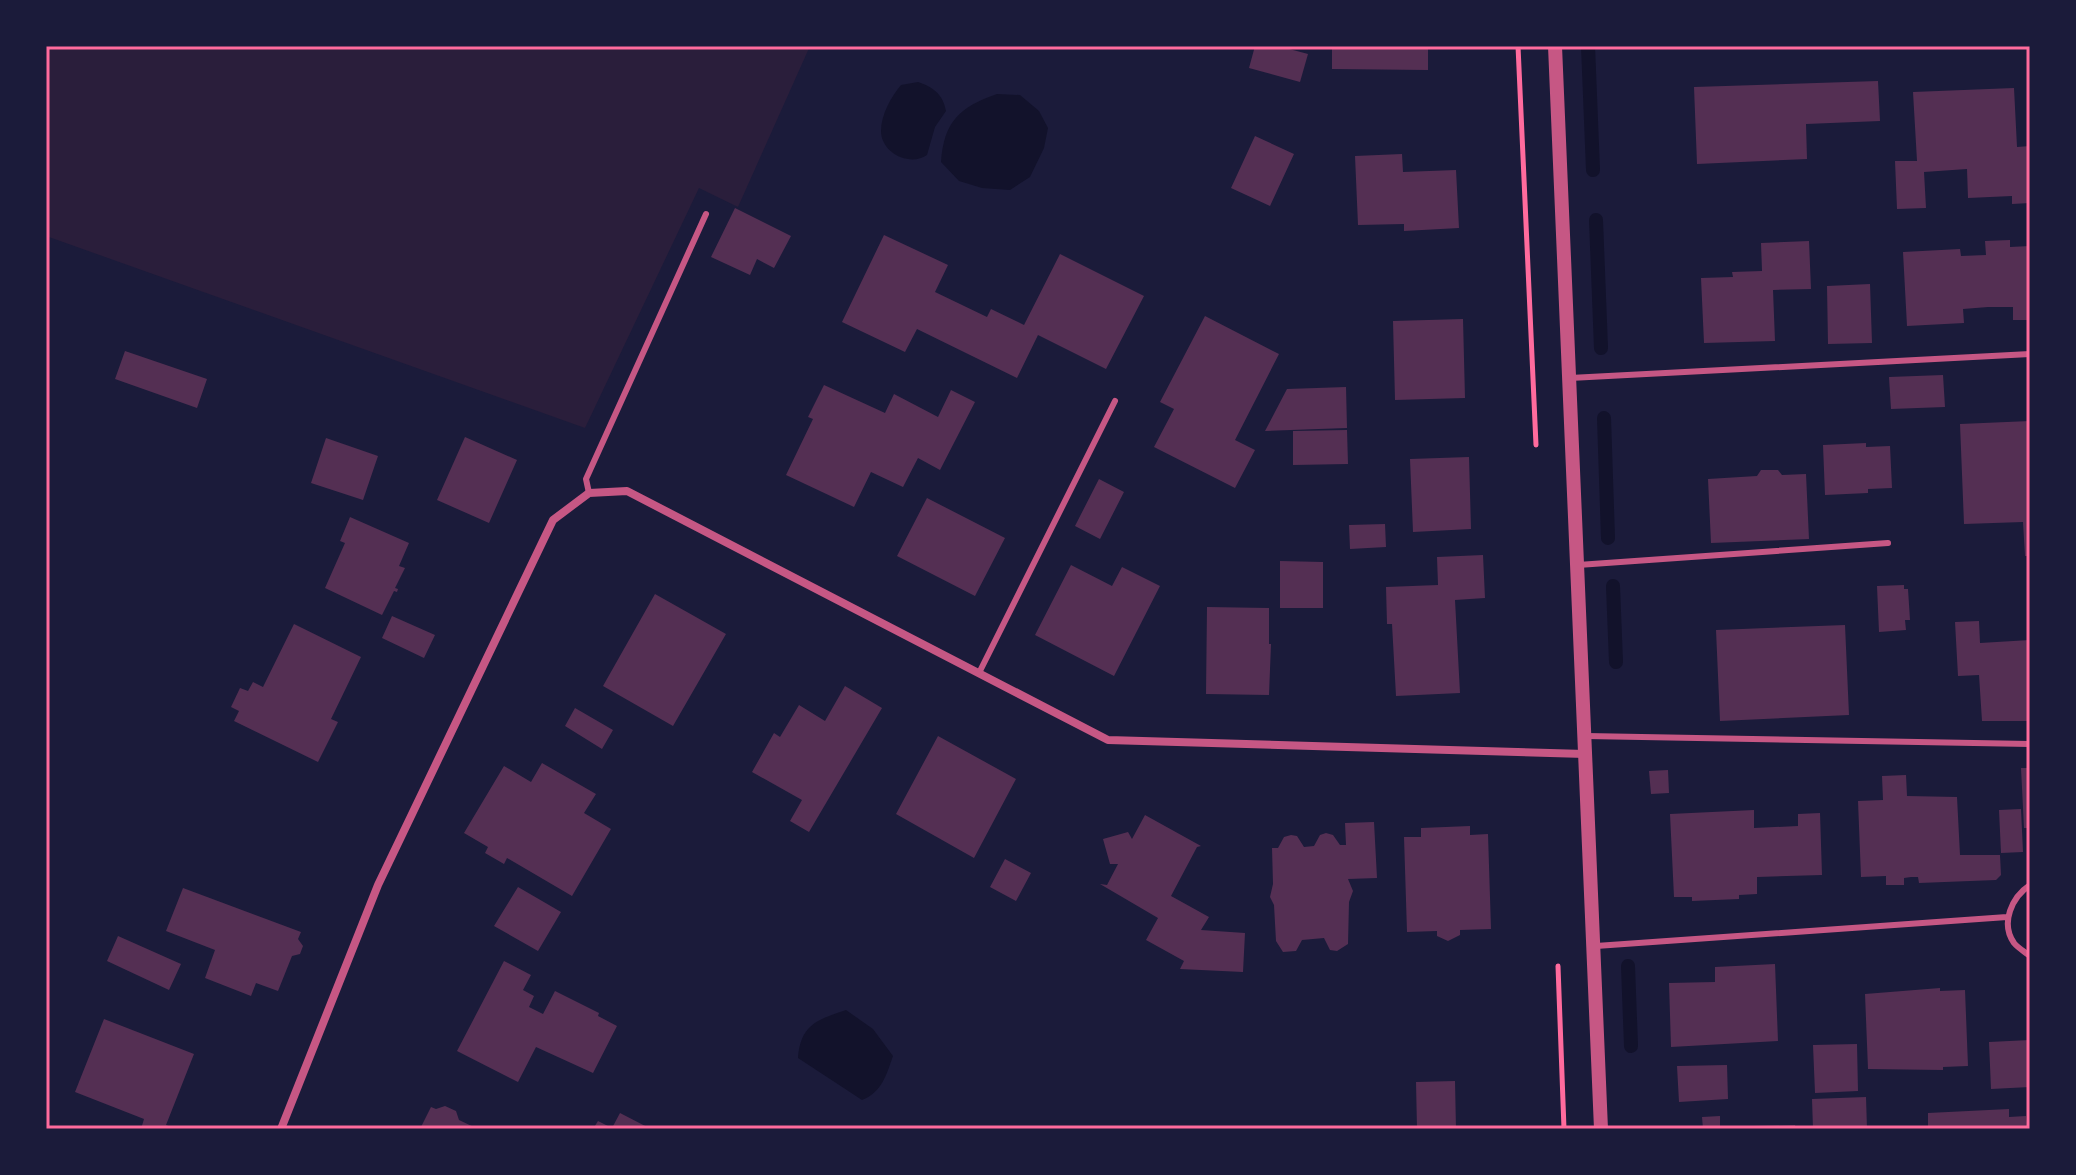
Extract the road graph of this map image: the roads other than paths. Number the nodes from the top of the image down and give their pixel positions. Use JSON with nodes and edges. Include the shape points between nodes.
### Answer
{"nodes":[{"id":1,"x":1555,"y":46,"type":"edge"},
{"id":2,"x":706,"y":214,"type":"dead end"},
{"id":3,"x":2030,"y":354,"type":"edge"},
{"id":4,"x":1570,"y":378,"type":"junction"},
{"id":5,"x":1115,"y":401,"type":"dead end"},
{"id":6,"x":589,"y":493,"type":"junction"},
{"id":7,"x":1888,"y":543,"type":"dead end"},
{"id":8,"x":1578,"y":565,"type":"junction"},
{"id":9,"x":979,"y":673,"type":"junction"},
{"id":10,"x":1584,"y":736,"type":"junction"},
{"id":11,"x":2030,"y":744,"type":"edge"},
{"id":12,"x":1585,"y":754,"type":"junction"},
{"id":13,"x":2030,"y":885,"type":"edge"},
{"id":14,"x":2007,"y":917,"type":"junction"},
{"id":15,"x":1593,"y":946,"type":"junction"},
{"id":16,"x":2030,"y":956,"type":"edge"},
{"id":17,"x":281,"y":1129,"type":"edge"},
{"id":18,"x":1601,"y":1129,"type":"edge"}],
"edges":[{"from":1,"to":4,"type":"street"},
{"from":2,"to":6,"type":"lane","via":[[586,479]]},
{"from":3,"to":4,"type":"lane"},
{"from":4,"to":8,"type":"street"},
{"from":5,"to":9,"type":"lane"},
{"from":6,"to":9,"type":"street","via":[[627,491]]},
{"from":6,"to":17,"type":"street","via":[[553,520],[378,885]]},
{"from":7,"to":8,"type":"lane"},
{"from":8,"to":10,"type":"street"},
{"from":9,"to":12,"type":"street","via":[[1108,740]]},
{"from":10,"to":11,"type":"lane"},
{"from":10,"to":12,"type":"street"},
{"from":12,"to":15,"type":"street"},
{"from":13,"to":14,"type":"lane","via":[[2017,893]]},
{"from":14,"to":15,"type":"lane"},
{"from":14,"to":16,"type":"lane","via":[[2013,942]]},
{"from":15,"to":18,"type":"street"}]}
